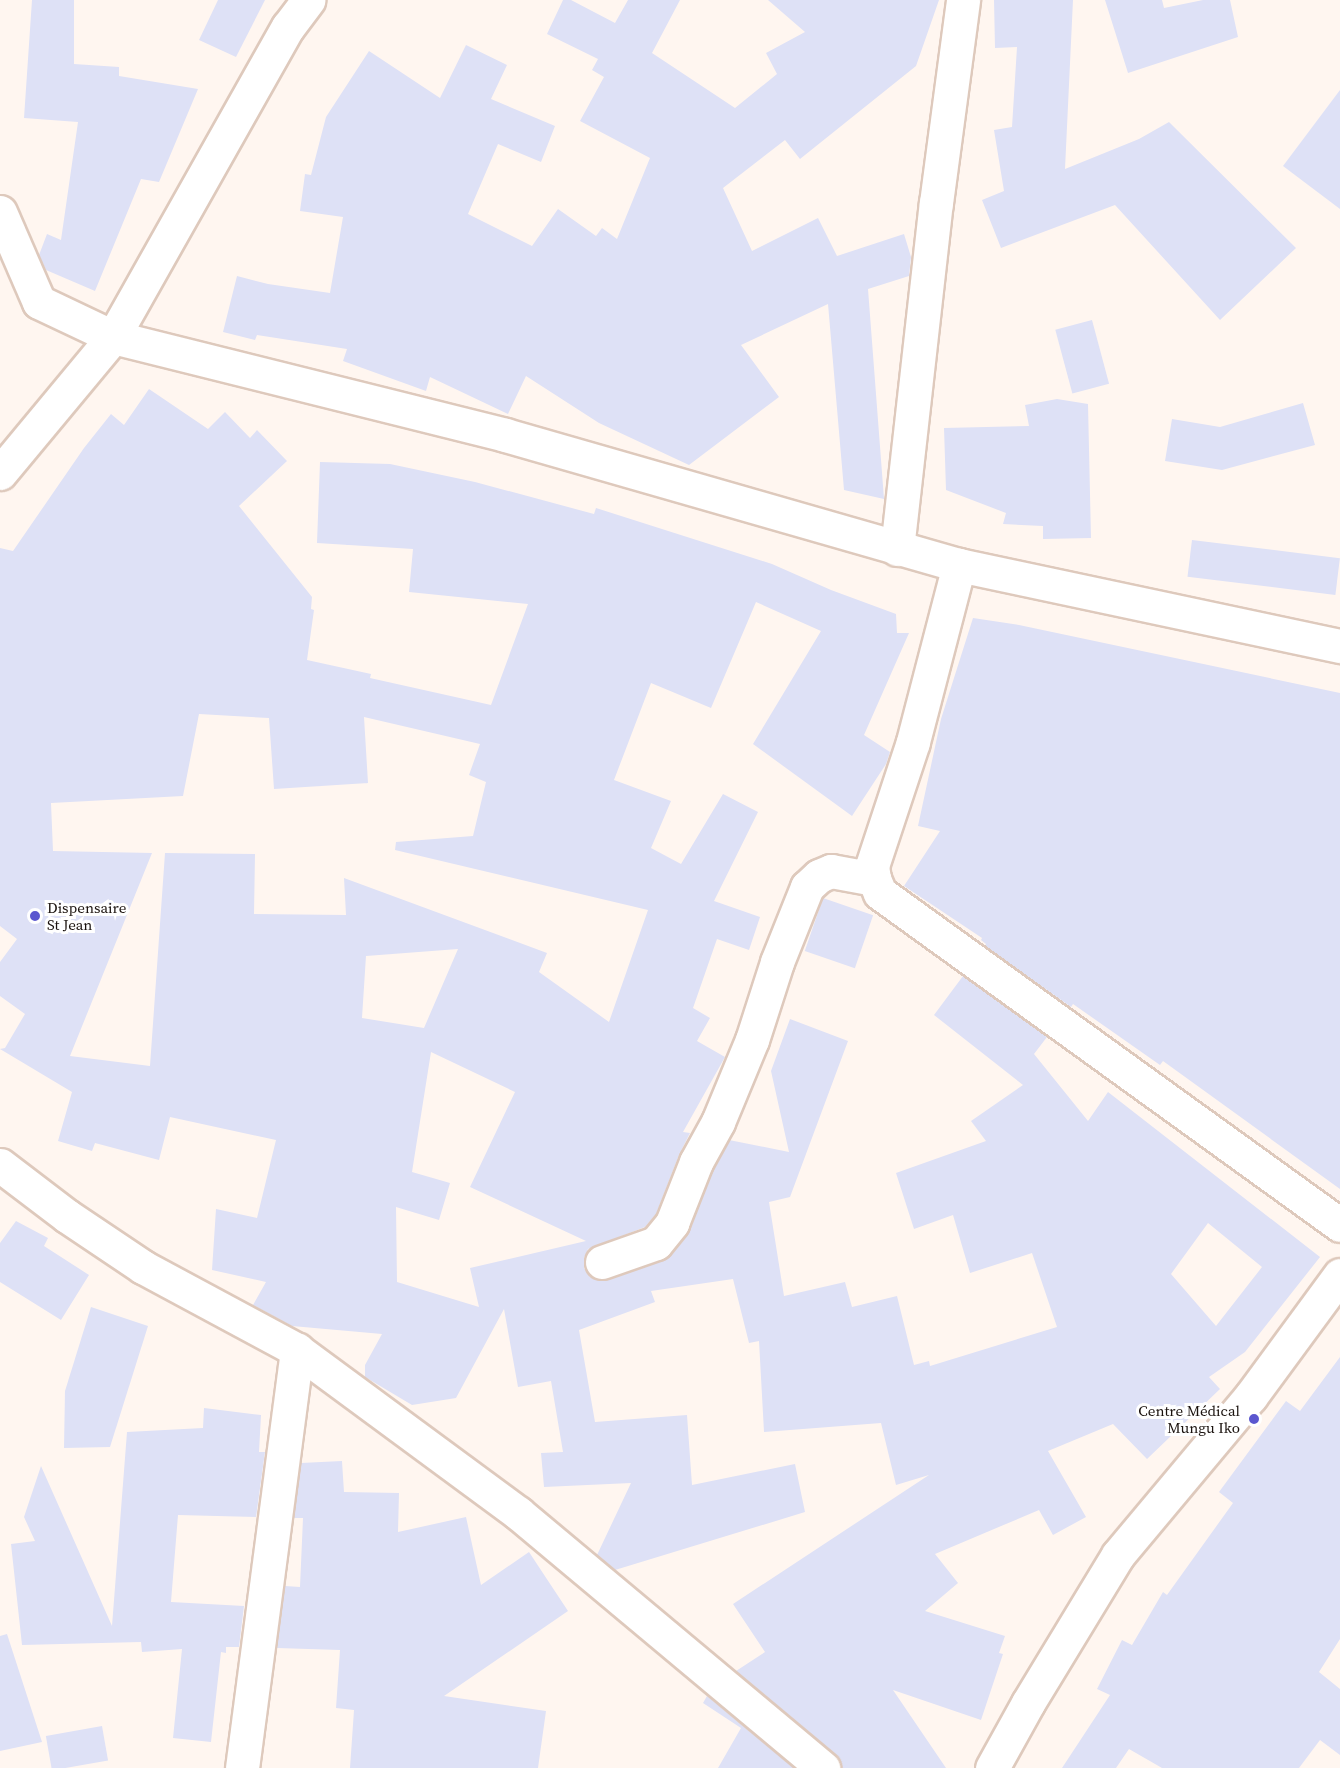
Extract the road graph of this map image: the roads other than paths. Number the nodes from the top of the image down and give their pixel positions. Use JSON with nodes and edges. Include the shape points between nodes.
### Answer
{"nodes":[{"id":1,"x":308,"y":0,"type":"edge"},
{"id":2,"x":963,"y":0,"type":"edge"},
{"id":3,"x":0,"y":212,"type":"edge"},
{"id":4,"x":113,"y":337,"type":"junction"},
{"id":5,"x":0,"y":473,"type":"edge"},
{"id":6,"x":897,"y":549,"type":"junction"},
{"id":7,"x":959,"y":565,"type":"junction"},
{"id":8,"x":1340,"y":646,"type":"edge"},
{"id":9,"x":873,"y":879,"type":"junction"},
{"id":10,"x":0,"y":1165,"type":"edge"},
{"id":11,"x":1340,"y":1225,"type":"edge"},
{"id":12,"x":602,"y":1262,"type":"dead end"},
{"id":13,"x":1340,"y":1275,"type":"edge"},
{"id":14,"x":297,"y":1350,"type":"junction"},
{"id":15,"x":242,"y":1768,"type":"edge"},
{"id":16,"x":823,"y":1768,"type":"edge"},
{"id":17,"x":992,"y":1768,"type":"edge"}],
"edges":[{"from":1,"to":4,"type":"street","via":[[288,27]]},
{"from":2,"to":6,"type":"street"},
{"from":3,"to":4,"type":"street","via":[[39,302]]},
{"from":4,"to":5,"type":"street"},
{"from":4,"to":6,"type":"street","via":[[505,435]]},
{"from":6,"to":7,"type":"street"},
{"from":7,"to":8,"type":"street"},
{"from":7,"to":9,"type":"street","via":[[913,742],[872,866]]},
{"from":9,"to":11,"type":"street","via":[[880,893]]},
{"from":9,"to":12,"type":"street","via":[[831,871],[807,887],[752,1040],[672,1223],[656,1242]]},
{"from":10,"to":14,"type":"street","via":[[143,1267]]},
{"from":13,"to":17,"type":"street","via":[[1251,1396],[1118,1555]]},
{"from":14,"to":15,"type":"street"},
{"from":14,"to":16,"type":"street","via":[[518,1513]]}]}
